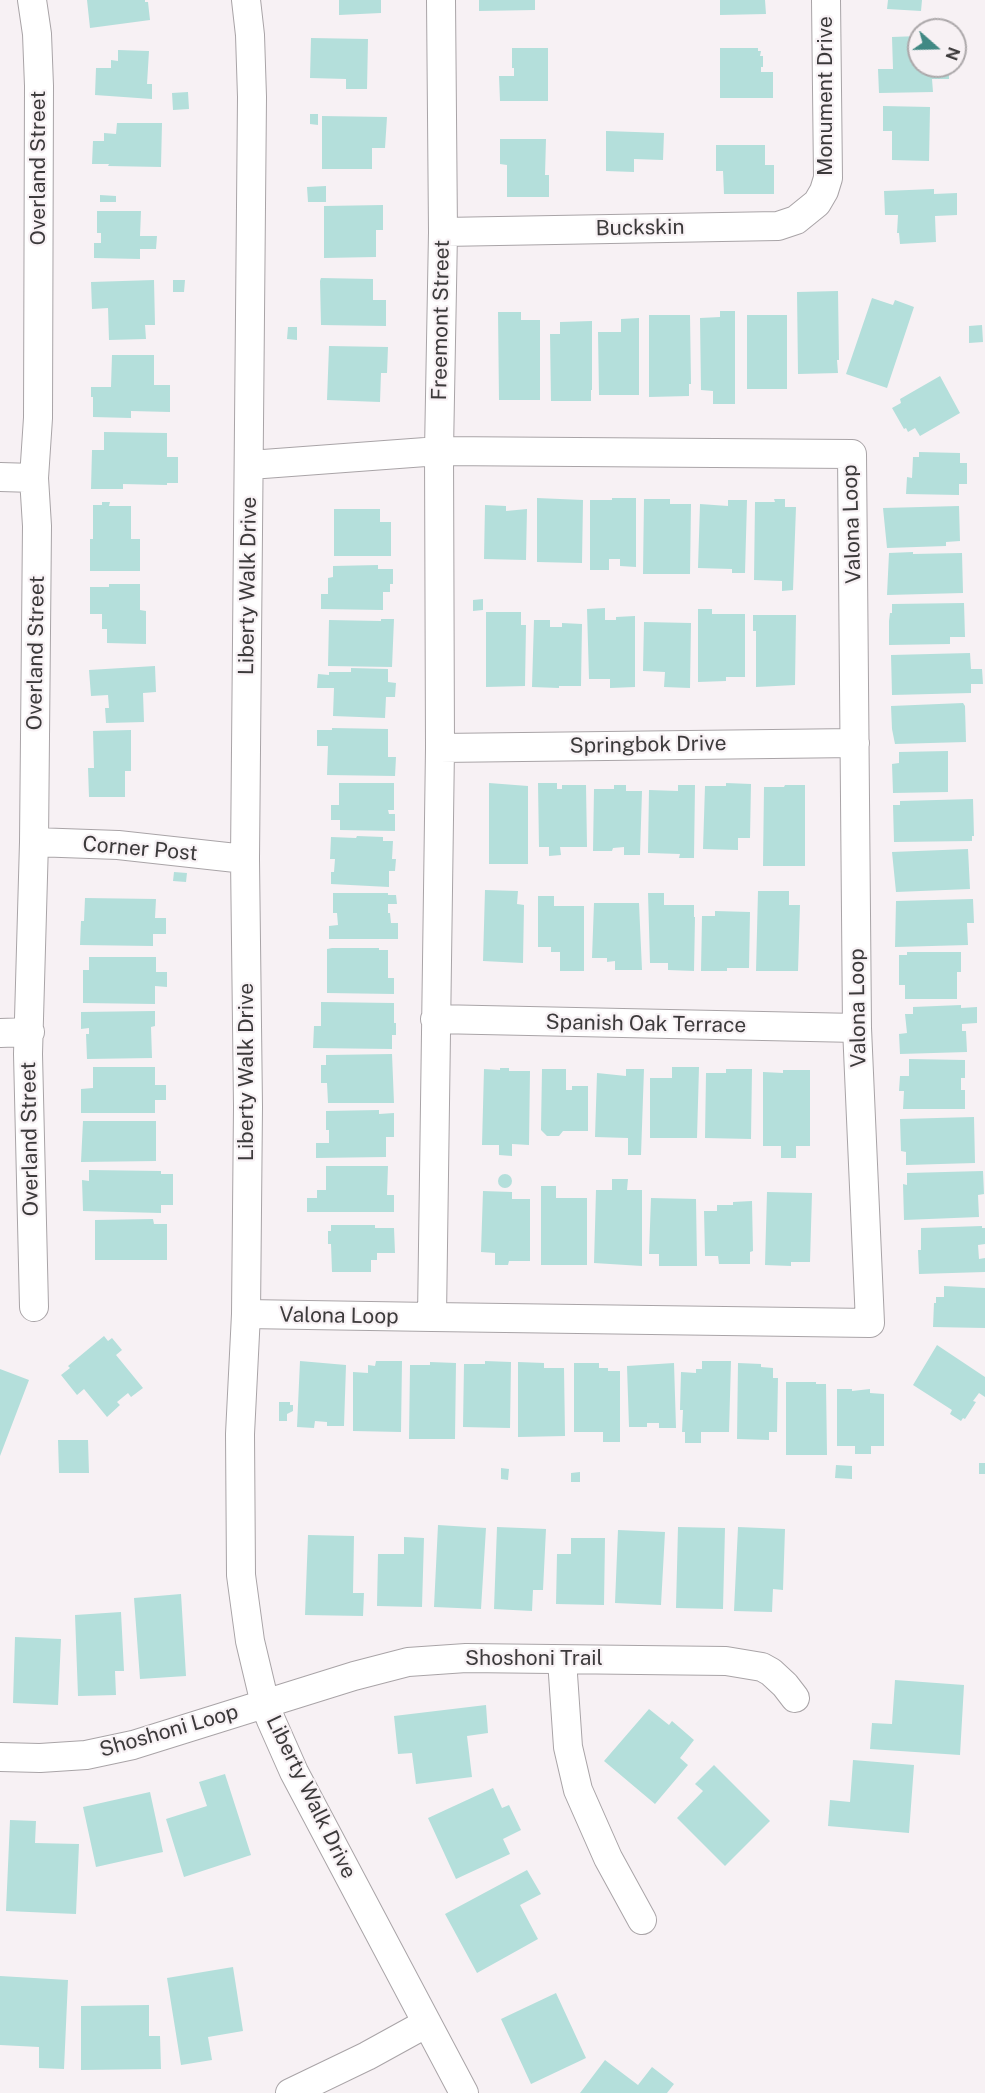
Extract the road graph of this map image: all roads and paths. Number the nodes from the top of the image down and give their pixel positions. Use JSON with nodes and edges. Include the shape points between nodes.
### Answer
{"nodes":[{"id":1,"x":32,"y":0,"type":"edge"},
{"id":2,"x":246,"y":0,"type":"edge"},
{"id":3,"x":441,"y":0,"type":"edge"},
{"id":4,"x":826,"y":0,"type":"edge"},
{"id":5,"x":824,"y":191,"type":"joint"},
{"id":6,"x":443,"y":232,"type":"junction"},
{"id":7,"x":439,"y":451,"type":"junction"},
{"id":8,"x":250,"y":465,"type":"junction"},
{"id":9,"x":0,"y":477,"type":"edge"},
{"id":10,"x":34,"y":478,"type":"junction"},
{"id":11,"x":855,"y":743,"type":"junction"},
{"id":12,"x":440,"y":748,"type":"junction"},
{"id":13,"x":34,"y":842,"type":"junction"},
{"id":14,"x":245,"y":859,"type":"junction"},
{"id":15,"x":435,"y":1019,"type":"junction"},
{"id":16,"x":857,"y":1028,"type":"junction"},
{"id":17,"x":30,"y":1032,"type":"junction"},
{"id":18,"x":0,"y":1033,"type":"edge"},
{"id":19,"x":33,"y":1307,"type":"dead end"},
{"id":20,"x":246,"y":1314,"type":"junction"},
{"id":21,"x":432,"y":1317,"type":"junction"},
{"id":22,"x":562,"y":1660,"type":"junction"},
{"id":23,"x":795,"y":1698,"type":"dead end"},
{"id":24,"x":265,"y":1704,"type":"junction"},
{"id":25,"x":0,"y":1757,"type":"edge"},
{"id":26,"x":642,"y":1920,"type":"dead end"},
{"id":27,"x":427,"y":2023,"type":"junction"},
{"id":28,"x":290,"y":2093,"type":"edge"},
{"id":29,"x":464,"y":2093,"type":"edge"}],
"edges":[{"from":1,"to":10,"type":"street","name":"Overland Street","via":[[39,86],[38,418]]},
{"from":2,"to":8,"type":"street","name":"Liberty Walk Drive","via":[[252,97]]},
{"from":3,"to":6,"type":"street","name":"Freemont Street"},
{"from":4,"to":5,"type":"street","name":"Monument Drive","via":[[829,169]]},
{"from":5,"to":6,"type":"street","name":"Buckskin","via":[[811,210],[778,226]]},
{"from":6,"to":7,"type":"street","name":"Freemont Street"},
{"from":7,"to":8,"type":"street"},
{"from":7,"to":11,"type":"street","name":"Valona Loop","via":[[852,454]]},
{"from":7,"to":12,"type":"street"},
{"from":8,"to":14,"type":"street","name":"Liberty Walk Drive"},
{"from":9,"to":10,"type":"street"},
{"from":10,"to":13,"type":"street","name":"Overland Street"},
{"from":11,"to":12,"type":"street","name":"Springbok Drive"},
{"from":11,"to":16,"type":"street","name":"Valona Loop"},
{"from":12,"to":15,"type":"street"},
{"from":13,"to":14,"type":"street","name":"Corner Post","via":[[118,845]]},
{"from":13,"to":17,"type":"street","name":"Overland Street"},
{"from":14,"to":20,"type":"street","name":"Liberty Walk Drive"},
{"from":15,"to":16,"type":"street","name":"Spanish Oak Terrace"},
{"from":15,"to":21,"type":"street"},
{"from":16,"to":21,"type":"street","name":"Valona Loop","via":[[870,1323]]},
{"from":17,"to":18,"type":"street"},
{"from":17,"to":19,"type":"street","name":"Overland Street"},
{"from":20,"to":21,"type":"street","name":"Valona Loop"},
{"from":20,"to":24,"type":"street","name":"Liberty Walk Drive","via":[[240,1434],[241,1575],[250,1641]]},
{"from":22,"to":23,"type":"street","name":"Shoshoni Trail","via":[[726,1661],[751,1665],[771,1672]]},
{"from":22,"to":24,"type":"street","name":"Shoshoni Trail","via":[[466,1658],[408,1662]]},
{"from":22,"to":26,"type":"street","via":[[568,1747],[578,1790],[608,1858]]},
{"from":24,"to":25,"type":"street","name":"Shoshoni Loop","via":[[133,1745],[86,1755]]},
{"from":24,"to":27,"type":"street","name":"Liberty Walk Drive","via":[[294,1772]]},
{"from":27,"to":28,"type":"street"},
{"from":27,"to":29,"type":"street","name":"Liberty Walk Drive"}]}
